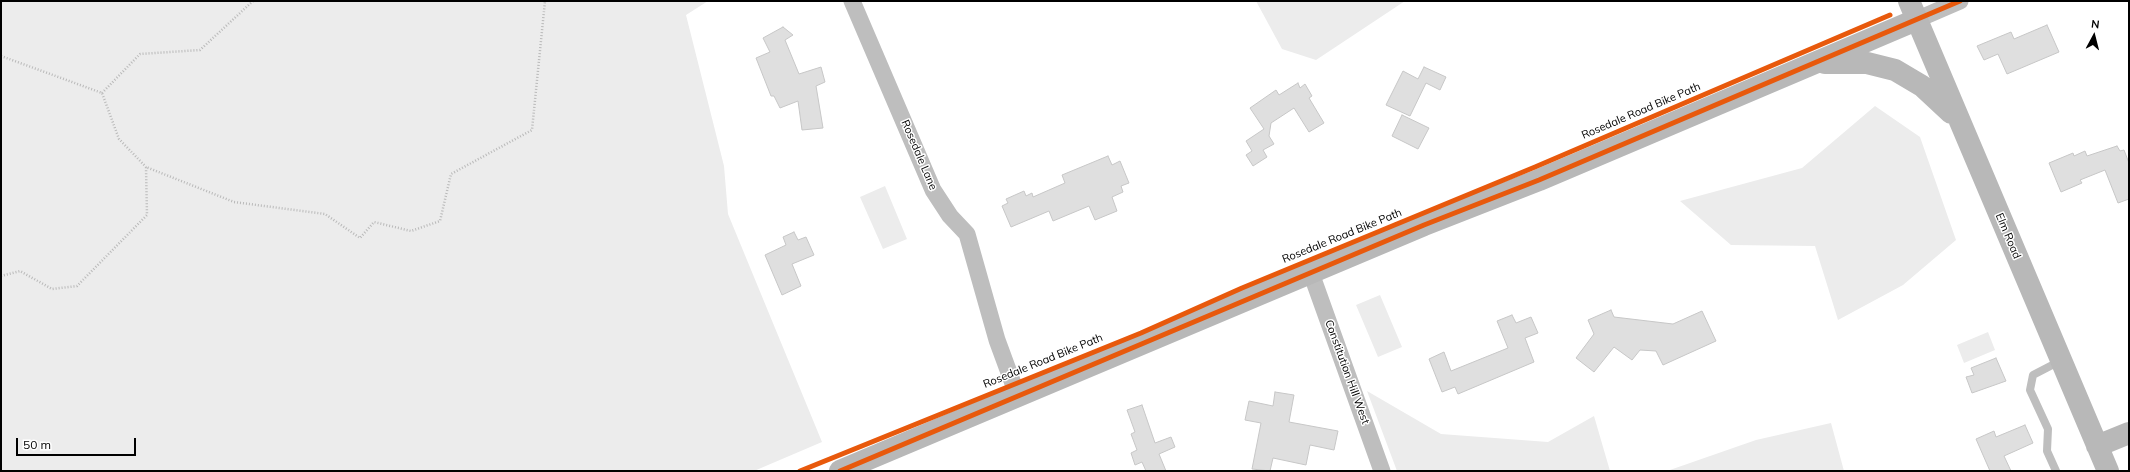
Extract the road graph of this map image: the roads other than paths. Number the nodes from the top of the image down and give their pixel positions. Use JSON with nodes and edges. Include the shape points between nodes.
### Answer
{"nodes":[{"id":1,"x":852,"y":1,"type":"edge"},
{"id":2,"x":1960,"y":1,"type":"edge"},
{"id":3,"x":1912,"y":10,"type":"edge"},
{"id":4,"x":1806,"y":66,"type":"junction"},
{"id":5,"x":1958,"y":120,"type":"junction"},
{"id":6,"x":1311,"y":273,"type":"junction"},
{"id":7,"x":2061,"y":360,"type":"junction"},
{"id":8,"x":1018,"y":397,"type":"junction"},
{"id":9,"x":2129,"y":432,"type":"edge"},
{"id":10,"x":2098,"y":446,"type":"junction"},
{"id":11,"x":840,"y":471,"type":"edge"},
{"id":12,"x":1382,"y":471,"type":"edge"},
{"id":13,"x":2056,"y":471,"type":"edge"},
{"id":14,"x":2108,"y":471,"type":"edge"}],
"edges":[{"from":1,"to":8,"type":"street","name":"Rosedale Lane","via":[[933,190],[950,216],[967,234],[997,340]]},
{"from":2,"to":3,"type":"street"},
{"from":3,"to":4,"type":"street"},
{"from":3,"to":5,"type":"street","name":"Elm Road"},
{"from":4,"to":5,"type":"street","via":[[1853,62],[1895,70],[1922,86]]},
{"from":4,"to":6,"type":"street","via":[[1540,180]]},
{"from":5,"to":7,"type":"street","name":"Elm Road"},
{"from":6,"to":8,"type":"street"},
{"from":6,"to":12,"type":"street","name":"Constitution Hill West"},
{"from":7,"to":10,"type":"street","name":"Elm Road"},
{"from":7,"to":13,"type":"lane","via":[[2033,376],[2030,390],[2048,429],[2047,451]]},
{"from":8,"to":11,"type":"street"},
{"from":9,"to":10,"type":"street"},
{"from":10,"to":14,"type":"street","name":"Elm Road"}]}
